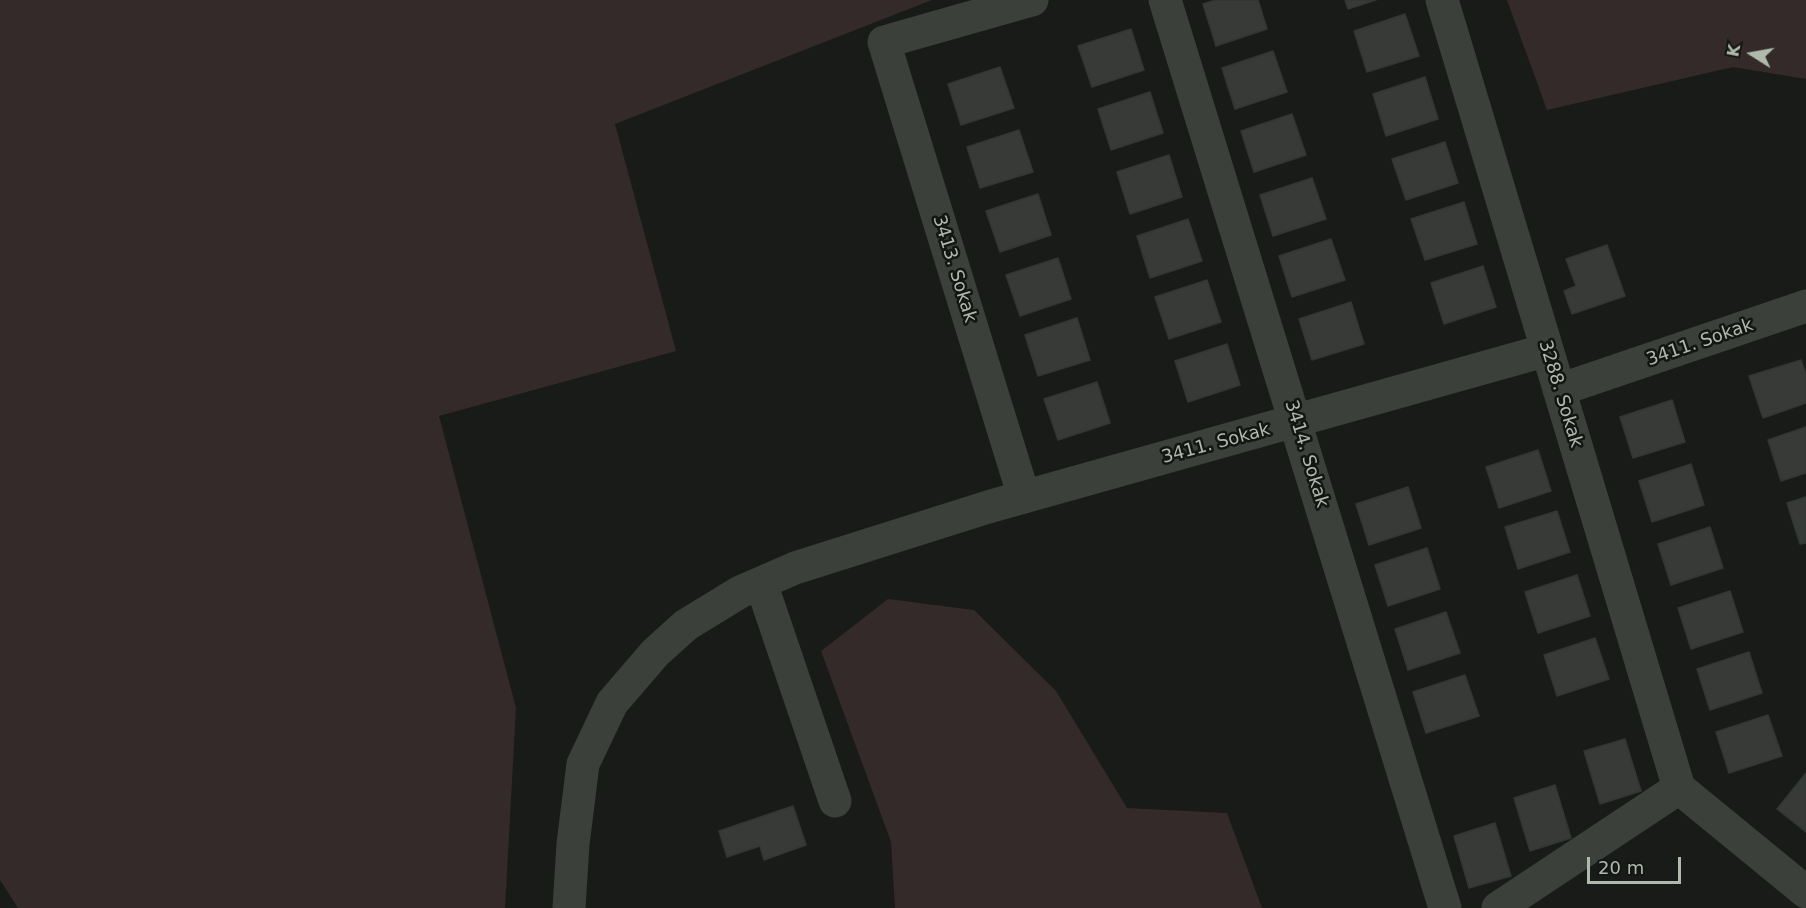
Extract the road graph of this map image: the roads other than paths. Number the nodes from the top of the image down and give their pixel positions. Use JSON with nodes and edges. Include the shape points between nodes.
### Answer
{"nodes":[{"id":1,"x":1032,"y":0,"type":"edge"},
{"id":2,"x":1165,"y":0,"type":"edge"},
{"id":3,"x":1442,"y":0,"type":"edge"},
{"id":4,"x":1806,"y":306,"type":"edge"},
{"id":5,"x":1547,"y":350,"type":"junction"},
{"id":6,"x":1559,"y":390,"type":"junction"},
{"id":7,"x":1296,"y":422,"type":"junction"},
{"id":8,"x":1024,"y":497,"type":"junction"},
{"id":9,"x":761,"y":583,"type":"junction"},
{"id":10,"x":1679,"y":788,"type":"junction"},
{"id":11,"x":835,"y":801,"type":"dead end"},
{"id":12,"x":1806,"y":892,"type":"edge"},
{"id":13,"x":569,"y":908,"type":"edge"},
{"id":14,"x":1445,"y":908,"type":"edge"},
{"id":15,"x":1498,"y":908,"type":"edge"}],
"edges":[{"from":1,"to":8,"type":"street","name":"3413. Sokak","via":[[885,42]]},
{"from":2,"to":7,"type":"street","name":"3414. Sokak"},
{"from":3,"to":5,"type":"street","name":"3288. Sokak"},
{"from":4,"to":6,"type":"street","name":"3411. Sokak"},
{"from":5,"to":6,"type":"street","name":"3288. Sokak"},
{"from":5,"to":7,"type":"street","name":"3411. Sokak"},
{"from":6,"to":10,"type":"street","name":"3288. Sokak"},
{"from":7,"to":8,"type":"street","name":"3411. Sokak"},
{"from":7,"to":14,"type":"street","name":"3414. Sokak"},
{"from":8,"to":9,"type":"street","name":"3411. Sokak","via":[[795,568]]},
{"from":9,"to":11,"type":"street"},
{"from":9,"to":13,"type":"street","name":"3411. Sokak","via":[[686,625],[655,653],[612,703],[583,764]]},
{"from":10,"to":12,"type":"street"},
{"from":10,"to":15,"type":"street"}]}
